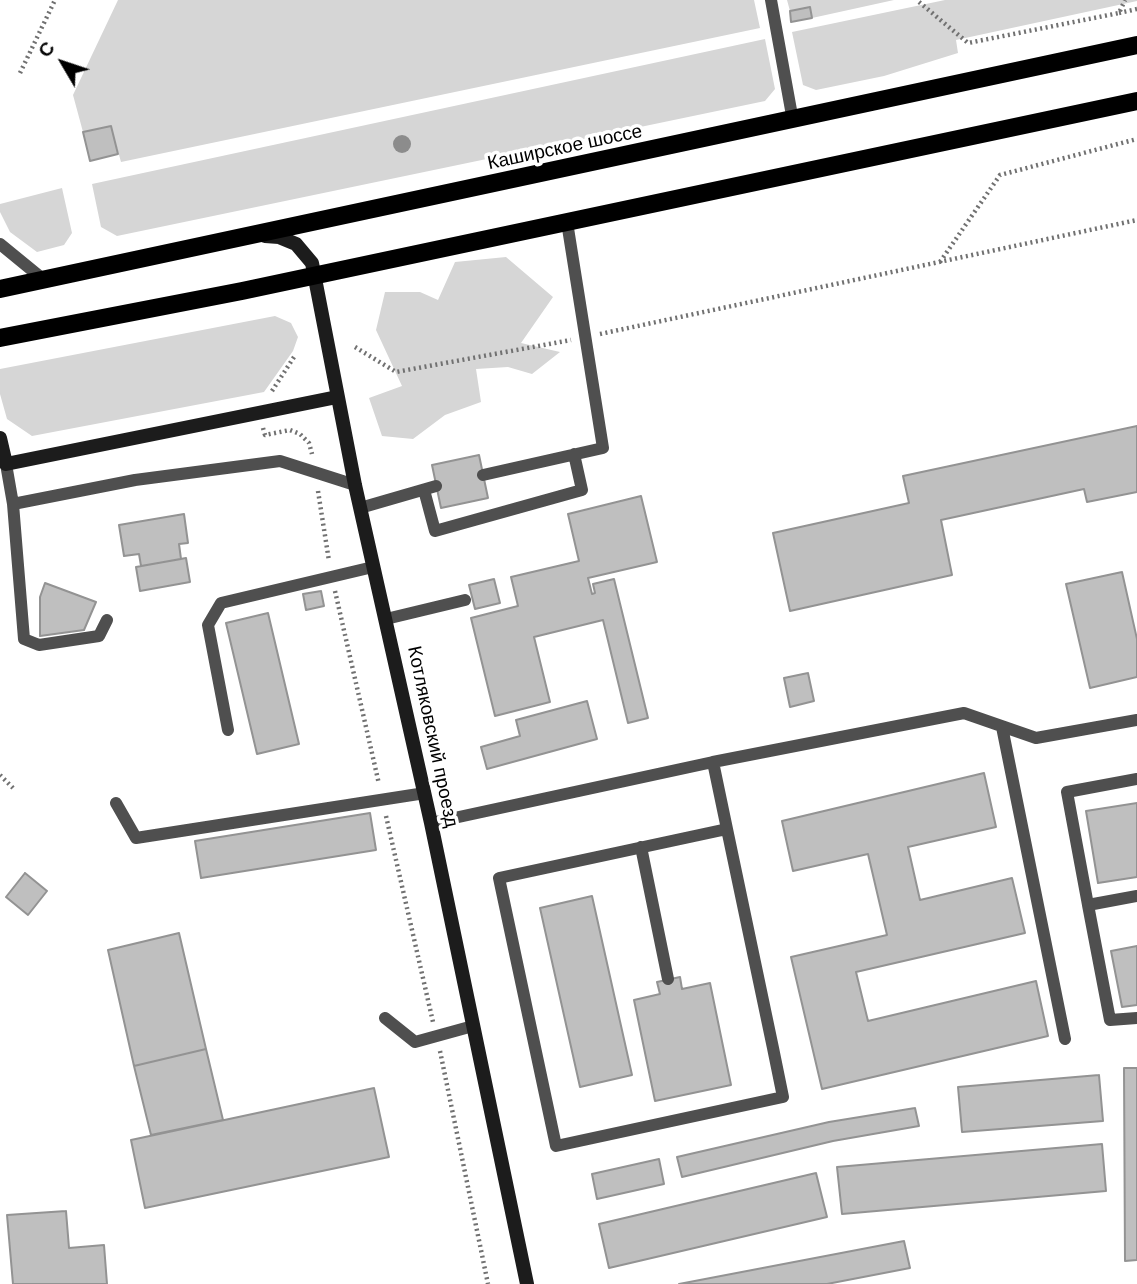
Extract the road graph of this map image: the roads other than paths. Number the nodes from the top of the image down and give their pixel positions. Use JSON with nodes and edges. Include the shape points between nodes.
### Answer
{"nodes":[{"id":1,"x":771,"y":0,"type":"edge"},
{"id":2,"x":1137,"y":45,"type":"edge"},
{"id":3,"x":1137,"y":101,"type":"edge"},
{"id":4,"x":793,"y":121,"type":"junction"},
{"id":5,"x":568,"y":222,"type":"junction"},
{"id":6,"x":257,"y":236,"type":"junction"},
{"id":7,"x":0,"y":244,"type":"edge"},
{"id":8,"x":314,"y":276,"type":"junction"},
{"id":9,"x":44,"y":280,"type":"junction"},
{"id":10,"x":0,"y":289,"type":"edge"},
{"id":11,"x":0,"y":338,"type":"edge"},
{"id":12,"x":337,"y":397,"type":"junction"},
{"id":13,"x":0,"y":438,"type":"edge"},
{"id":14,"x":575,"y":454,"type":"junction"},
{"id":15,"x":6,"y":464,"type":"junction"},
{"id":16,"x":483,"y":475,"type":"dead end"},
{"id":17,"x":355,"y":485,"type":"junction"},
{"id":18,"x":13,"y":504,"type":"junction"},
{"id":19,"x":360,"y":508,"type":"junction"},
{"id":20,"x":373,"y":567,"type":"junction"},
{"id":21,"x":466,"y":600,"type":"dead end"},
{"id":22,"x":386,"y":619,"type":"junction"},
{"id":23,"x":107,"y":620,"type":"dead end"},
{"id":24,"x":1137,"y":720,"type":"edge"},
{"id":25,"x":1002,"y":726,"type":"junction"},
{"id":26,"x":228,"y":730,"type":"dead end"},
{"id":27,"x":713,"y":762,"type":"junction"},
{"id":28,"x":1137,"y":779,"type":"edge"},
{"id":29,"x":425,"y":793,"type":"junction"},
{"id":30,"x":116,"y":803,"type":"dead end"},
{"id":31,"x":431,"y":823,"type":"junction"},
{"id":32,"x":727,"y":829,"type":"junction"},
{"id":33,"x":641,"y":847,"type":"junction"},
{"id":34,"x":1137,"y":896,"type":"edge"},
{"id":35,"x":1088,"y":905,"type":"junction"},
{"id":36,"x":668,"y":979,"type":"dead end"},
{"id":37,"x":385,"y":1018,"type":"dead end"},
{"id":38,"x":1137,"y":1018,"type":"edge"},
{"id":39,"x":473,"y":1026,"type":"junction"},
{"id":40,"x":1065,"y":1039,"type":"dead end"},
{"id":41,"x":527,"y":1284,"type":"edge"}],
"edges":[{"from":1,"to":4,"type":"lane"},
{"from":2,"to":4,"type":"main road","name":"Каширское шоссе"},
{"from":3,"to":5,"type":"main road"},
{"from":4,"to":6,"type":"main road","name":"Каширское шоссе"},
{"from":5,"to":8,"type":"main road"},
{"from":5,"to":14,"type":"lane","via":[[603,448]]},
{"from":6,"to":8,"type":"main road","name":"Котляковский проезд","via":[[296,244],[309,257]]},
{"from":6,"to":9,"type":"main road","name":"Каширское шоссе"},
{"from":7,"to":9,"type":"lane"},
{"from":8,"to":11,"type":"main road"},
{"from":8,"to":12,"type":"main road","name":"Котляковский проезд"},
{"from":9,"to":10,"type":"main road","name":"Каширское шоссе"},
{"from":12,"to":15,"type":"main road"},
{"from":12,"to":17,"type":"main road","name":"Котляковский проезд"},
{"from":13,"to":15,"type":"main road"},
{"from":14,"to":16,"type":"lane"},
{"from":14,"to":19,"type":"lane","via":[[582,490],[435,531],[430,488]]},
{"from":15,"to":18,"type":"lane"},
{"from":17,"to":18,"type":"lane","via":[[280,461],[135,480]]},
{"from":17,"to":19,"type":"main road","name":"Котляковский проезд"},
{"from":18,"to":23,"type":"lane","via":[[24,639],[39,645],[99,636]]},
{"from":19,"to":20,"type":"main road","name":"Котляковский проезд"},
{"from":20,"to":22,"type":"main road","name":"Котляковский проезд"},
{"from":20,"to":26,"type":"lane","via":[[221,603],[208,625]]},
{"from":21,"to":22,"type":"lane"},
{"from":22,"to":29,"type":"main road","name":"Котляковский проезд"},
{"from":24,"to":25,"type":"lane","via":[[1036,738]]},
{"from":25,"to":27,"type":"lane","via":[[964,713]]},
{"from":25,"to":40,"type":"lane"},
{"from":27,"to":31,"type":"lane"},
{"from":27,"to":32,"type":"lane"},
{"from":28,"to":35,"type":"lane","via":[[1067,792]]},
{"from":29,"to":30,"type":"lane","via":[[136,838]]},
{"from":29,"to":31,"type":"main road","name":"Котляковский проезд"},
{"from":31,"to":39,"type":"main road","name":"Котляковский проезд"},
{"from":32,"to":33,"type":"lane"},
{"from":32,"to":33,"type":"lane","via":[[783,1097],[556,1146],[499,878]]},
{"from":33,"to":36,"type":"lane"},
{"from":34,"to":35,"type":"lane"},
{"from":35,"to":38,"type":"lane","via":[[1110,1020]]},
{"from":37,"to":39,"type":"lane","via":[[415,1042]]},
{"from":39,"to":41,"type":"main road","name":"Котляковский проезд"}]}
